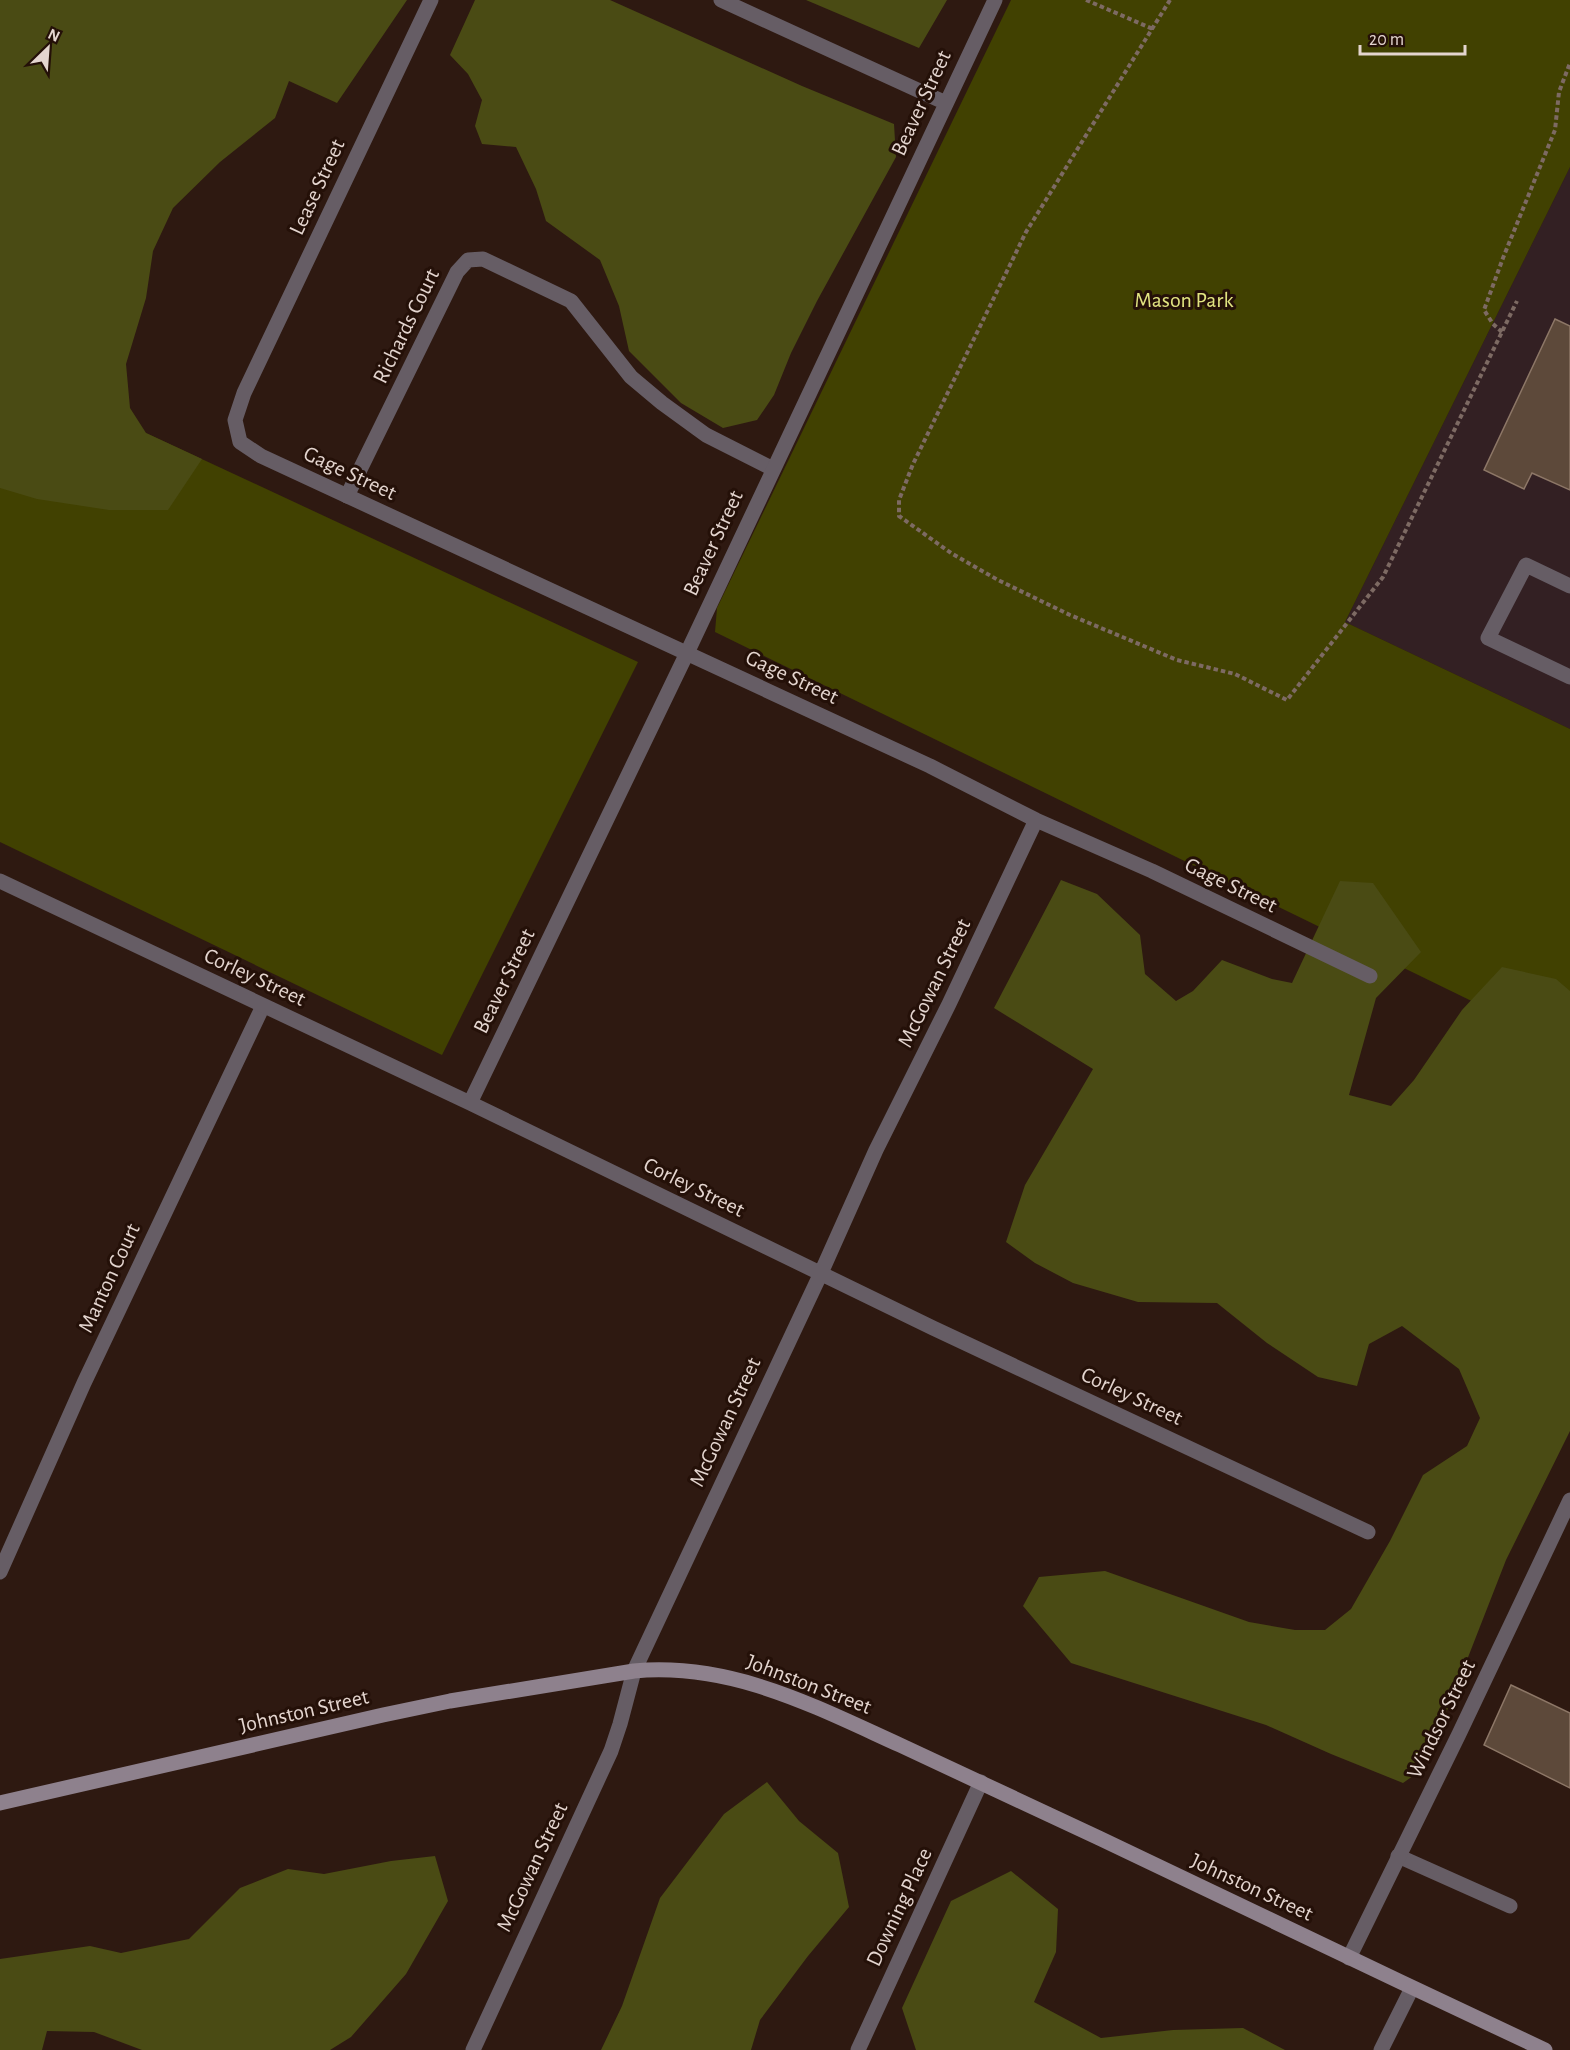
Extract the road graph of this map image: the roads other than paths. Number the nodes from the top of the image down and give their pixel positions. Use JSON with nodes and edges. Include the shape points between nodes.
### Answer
{"nodes":[{"id":1,"x":430,"y":0,"type":"edge"},
{"id":2,"x":721,"y":0,"type":"edge"},
{"id":3,"x":995,"y":0,"type":"edge"},
{"id":4,"x":946,"y":103,"type":"junction"},
{"id":5,"x":244,"y":393,"type":"joint"},
{"id":6,"x":773,"y":469,"type":"junction"},
{"id":7,"x":347,"y":496,"type":"junction"},
{"id":8,"x":1570,"y":586,"type":"edge"},
{"id":9,"x":687,"y":653,"type":"junction"},
{"id":10,"x":1570,"y":677,"type":"edge"},
{"id":11,"x":1036,"y":820,"type":"junction"},
{"id":12,"x":0,"y":881,"type":"edge"},
{"id":13,"x":1370,"y":976,"type":"dead end"},
{"id":14,"x":263,"y":1006,"type":"junction"},
{"id":15,"x":470,"y":1103,"type":"junction"},
{"id":16,"x":821,"y":1273,"type":"junction"},
{"id":17,"x":1570,"y":1500,"type":"edge"},
{"id":18,"x":1368,"y":1532,"type":"dead end"},
{"id":19,"x":0,"y":1572,"type":"edge"},
{"id":20,"x":634,"y":1671,"type":"junction"},
{"id":21,"x":981,"y":1782,"type":"junction"},
{"id":22,"x":0,"y":1803,"type":"edge"},
{"id":23,"x":1398,"y":1856,"type":"junction"},
{"id":24,"x":1510,"y":1906,"type":"dead end"},
{"id":25,"x":1349,"y":1958,"type":"junction"},
{"id":26,"x":1412,"y":1988,"type":"junction"},
{"id":27,"x":472,"y":2050,"type":"edge"},
{"id":28,"x":858,"y":2050,"type":"edge"},
{"id":29,"x":1381,"y":2050,"type":"edge"},
{"id":30,"x":1545,"y":2050,"type":"edge"}],
"edges":[{"from":1,"to":5,"type":"street","name":"Lease Street"},
{"from":2,"to":4,"type":"street"},
{"from":3,"to":4,"type":"street","name":"Beaver Street"},
{"from":4,"to":6,"type":"street","name":"Beaver Street"},
{"from":5,"to":7,"type":"street","name":"Gage Street","via":[[235,420],[240,442],[261,456]]},
{"from":6,"to":7,"type":"street","name":"Richards Court","via":[[706,435],[631,376],[571,301],[483,259],[468,260],[457,272]]},
{"from":6,"to":9,"type":"street","name":"Beaver Street"},
{"from":7,"to":9,"type":"street","name":"Gage Street"},
{"from":8,"to":10,"type":"street","via":[[1526,565],[1488,638]]},
{"from":9,"to":11,"type":"street","name":"Gage Street"},
{"from":9,"to":15,"type":"street","name":"Beaver Street"},
{"from":11,"to":13,"type":"street","name":"Gage Street"},
{"from":11,"to":16,"type":"street","name":"McGowan Street","via":[[876,1150]]},
{"from":12,"to":14,"type":"street","name":"Corley Street"},
{"from":14,"to":15,"type":"street","name":"Corley Street"},
{"from":14,"to":19,"type":"street","name":"Manton Court","via":[[84,1383]]},
{"from":15,"to":16,"type":"street","name":"Corley Street"},
{"from":16,"to":18,"type":"street","name":"Corley Street"},
{"from":16,"to":20,"type":"street","name":"McGowan Street"},
{"from":17,"to":23,"type":"street","name":"Windsor Street"},
{"from":20,"to":21,"type":"main road","name":"Johnston Street","via":[[704,1672],[760,1686],[812,1705]]},
{"from":20,"to":22,"type":"main road","name":"Johnston Street","via":[[450,1701]]},
{"from":20,"to":27,"type":"street","name":"McGowan Street","via":[[611,1751]]},
{"from":21,"to":25,"type":"main road","name":"Johnston Street"},
{"from":21,"to":28,"type":"street","name":"Downing Place"},
{"from":23,"to":24,"type":"street"},
{"from":23,"to":25,"type":"street","name":"Windsor Street"},
{"from":25,"to":26,"type":"main road","name":"Johnston Street"},
{"from":26,"to":29,"type":"street"},
{"from":26,"to":30,"type":"main road","name":"Johnston Street"}]}
